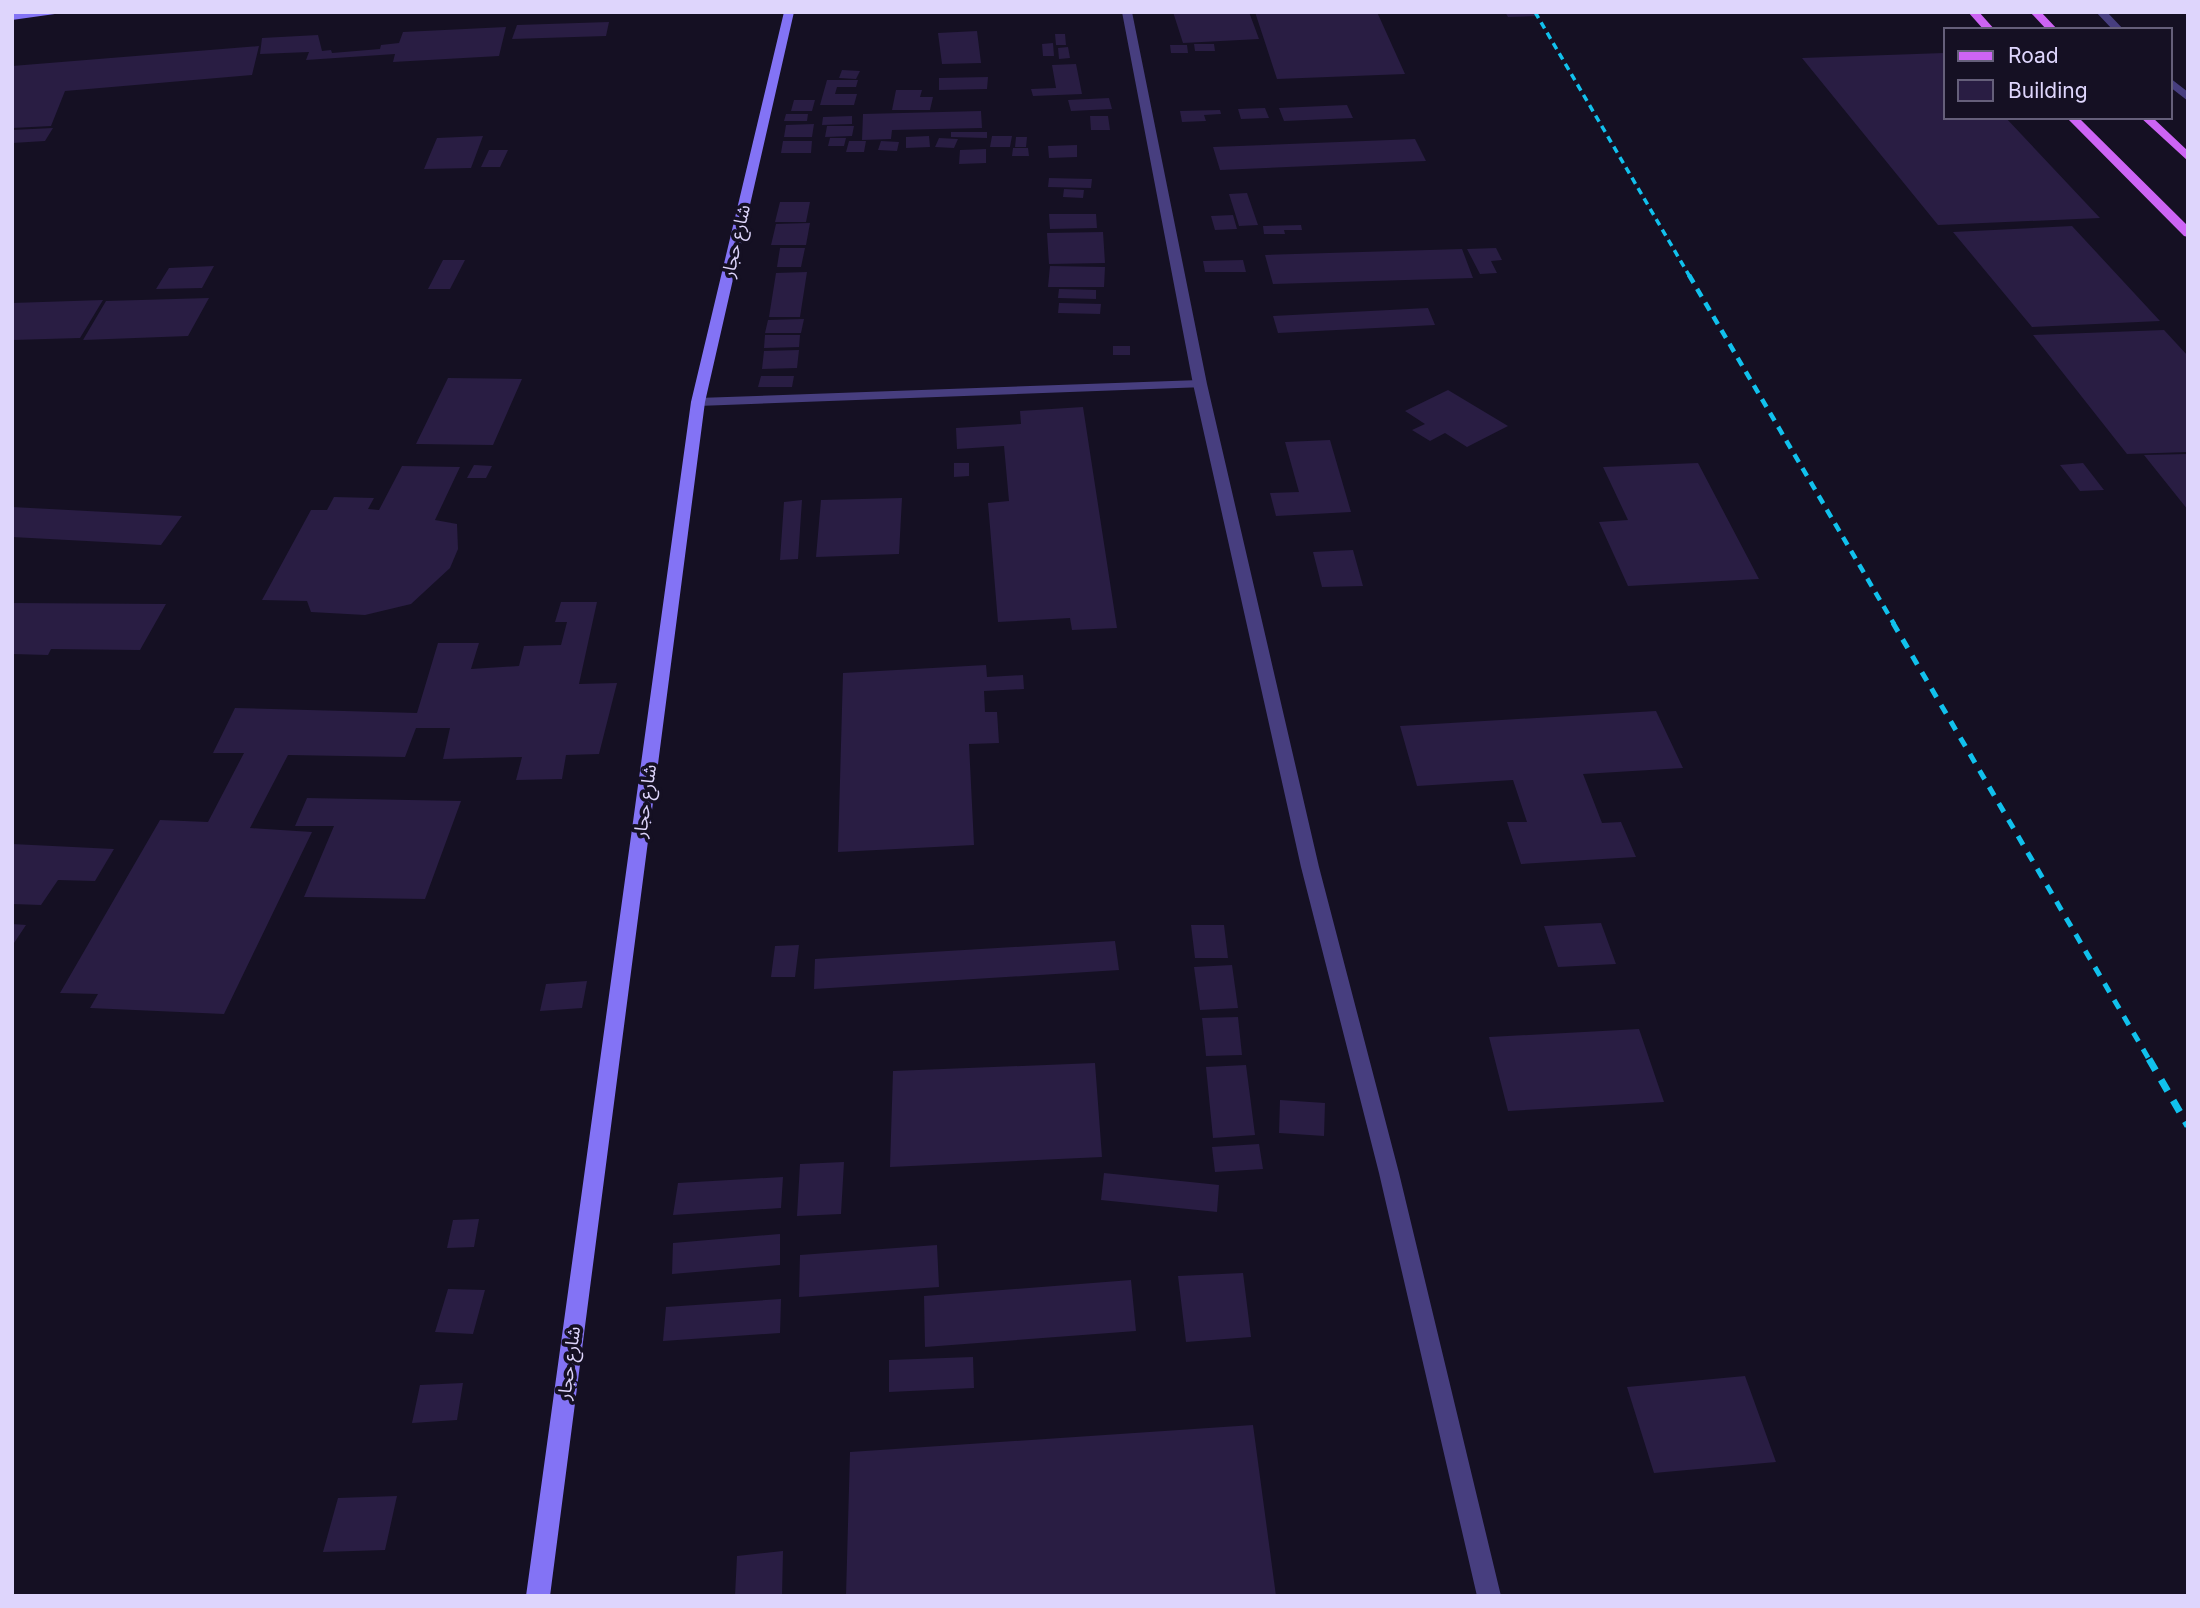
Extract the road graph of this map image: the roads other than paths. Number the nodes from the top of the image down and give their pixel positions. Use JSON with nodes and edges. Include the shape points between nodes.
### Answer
{"nodes":[{"id":1,"x":64,"y":12,"type":"edge"},
{"id":2,"x":789,"y":12,"type":"edge"},
{"id":3,"x":1127,"y":12,"type":"edge"},
{"id":4,"x":1973,"y":12,"type":"edge"},
{"id":5,"x":2035,"y":12,"type":"edge"},
{"id":6,"x":2101,"y":12,"type":"edge"},
{"id":7,"x":12,"y":17,"type":"edge"},
{"id":8,"x":1988,"y":28,"type":"edge"},
{"id":9,"x":2051,"y":28,"type":"edge"},
{"id":10,"x":2117,"y":28,"type":"edge"},
{"id":11,"x":2172,"y":83,"type":"edge"},
{"id":12,"x":2188,"y":98,"type":"edge"},
{"id":13,"x":2073,"y":119,"type":"edge"},
{"id":14,"x":2147,"y":119,"type":"edge"},
{"id":15,"x":2188,"y":158,"type":"edge"},
{"id":16,"x":2188,"y":233,"type":"edge"},
{"id":17,"x":1200,"y":384,"type":"junction"},
{"id":18,"x":698,"y":402,"type":"junction"},
{"id":19,"x":538,"y":1596,"type":"edge"},
{"id":20,"x":1489,"y":1596,"type":"edge"}],
"edges":[{"from":1,"to":7,"type":"street"},
{"from":2,"to":18,"type":"street","name":"شارع حجار"},
{"from":3,"to":17,"type":"street"},
{"from":4,"to":8,"type":"main road"},
{"from":5,"to":9,"type":"main road"},
{"from":6,"to":10,"type":"street"},
{"from":11,"to":12,"type":"street"},
{"from":13,"to":16,"type":"main road"},
{"from":14,"to":15,"type":"main road"},
{"from":17,"to":18,"type":"street"},
{"from":17,"to":20,"type":"street","via":[[1310,867],[1389,1173]]},
{"from":18,"to":19,"type":"street","name":"شارع حجار"}]}
